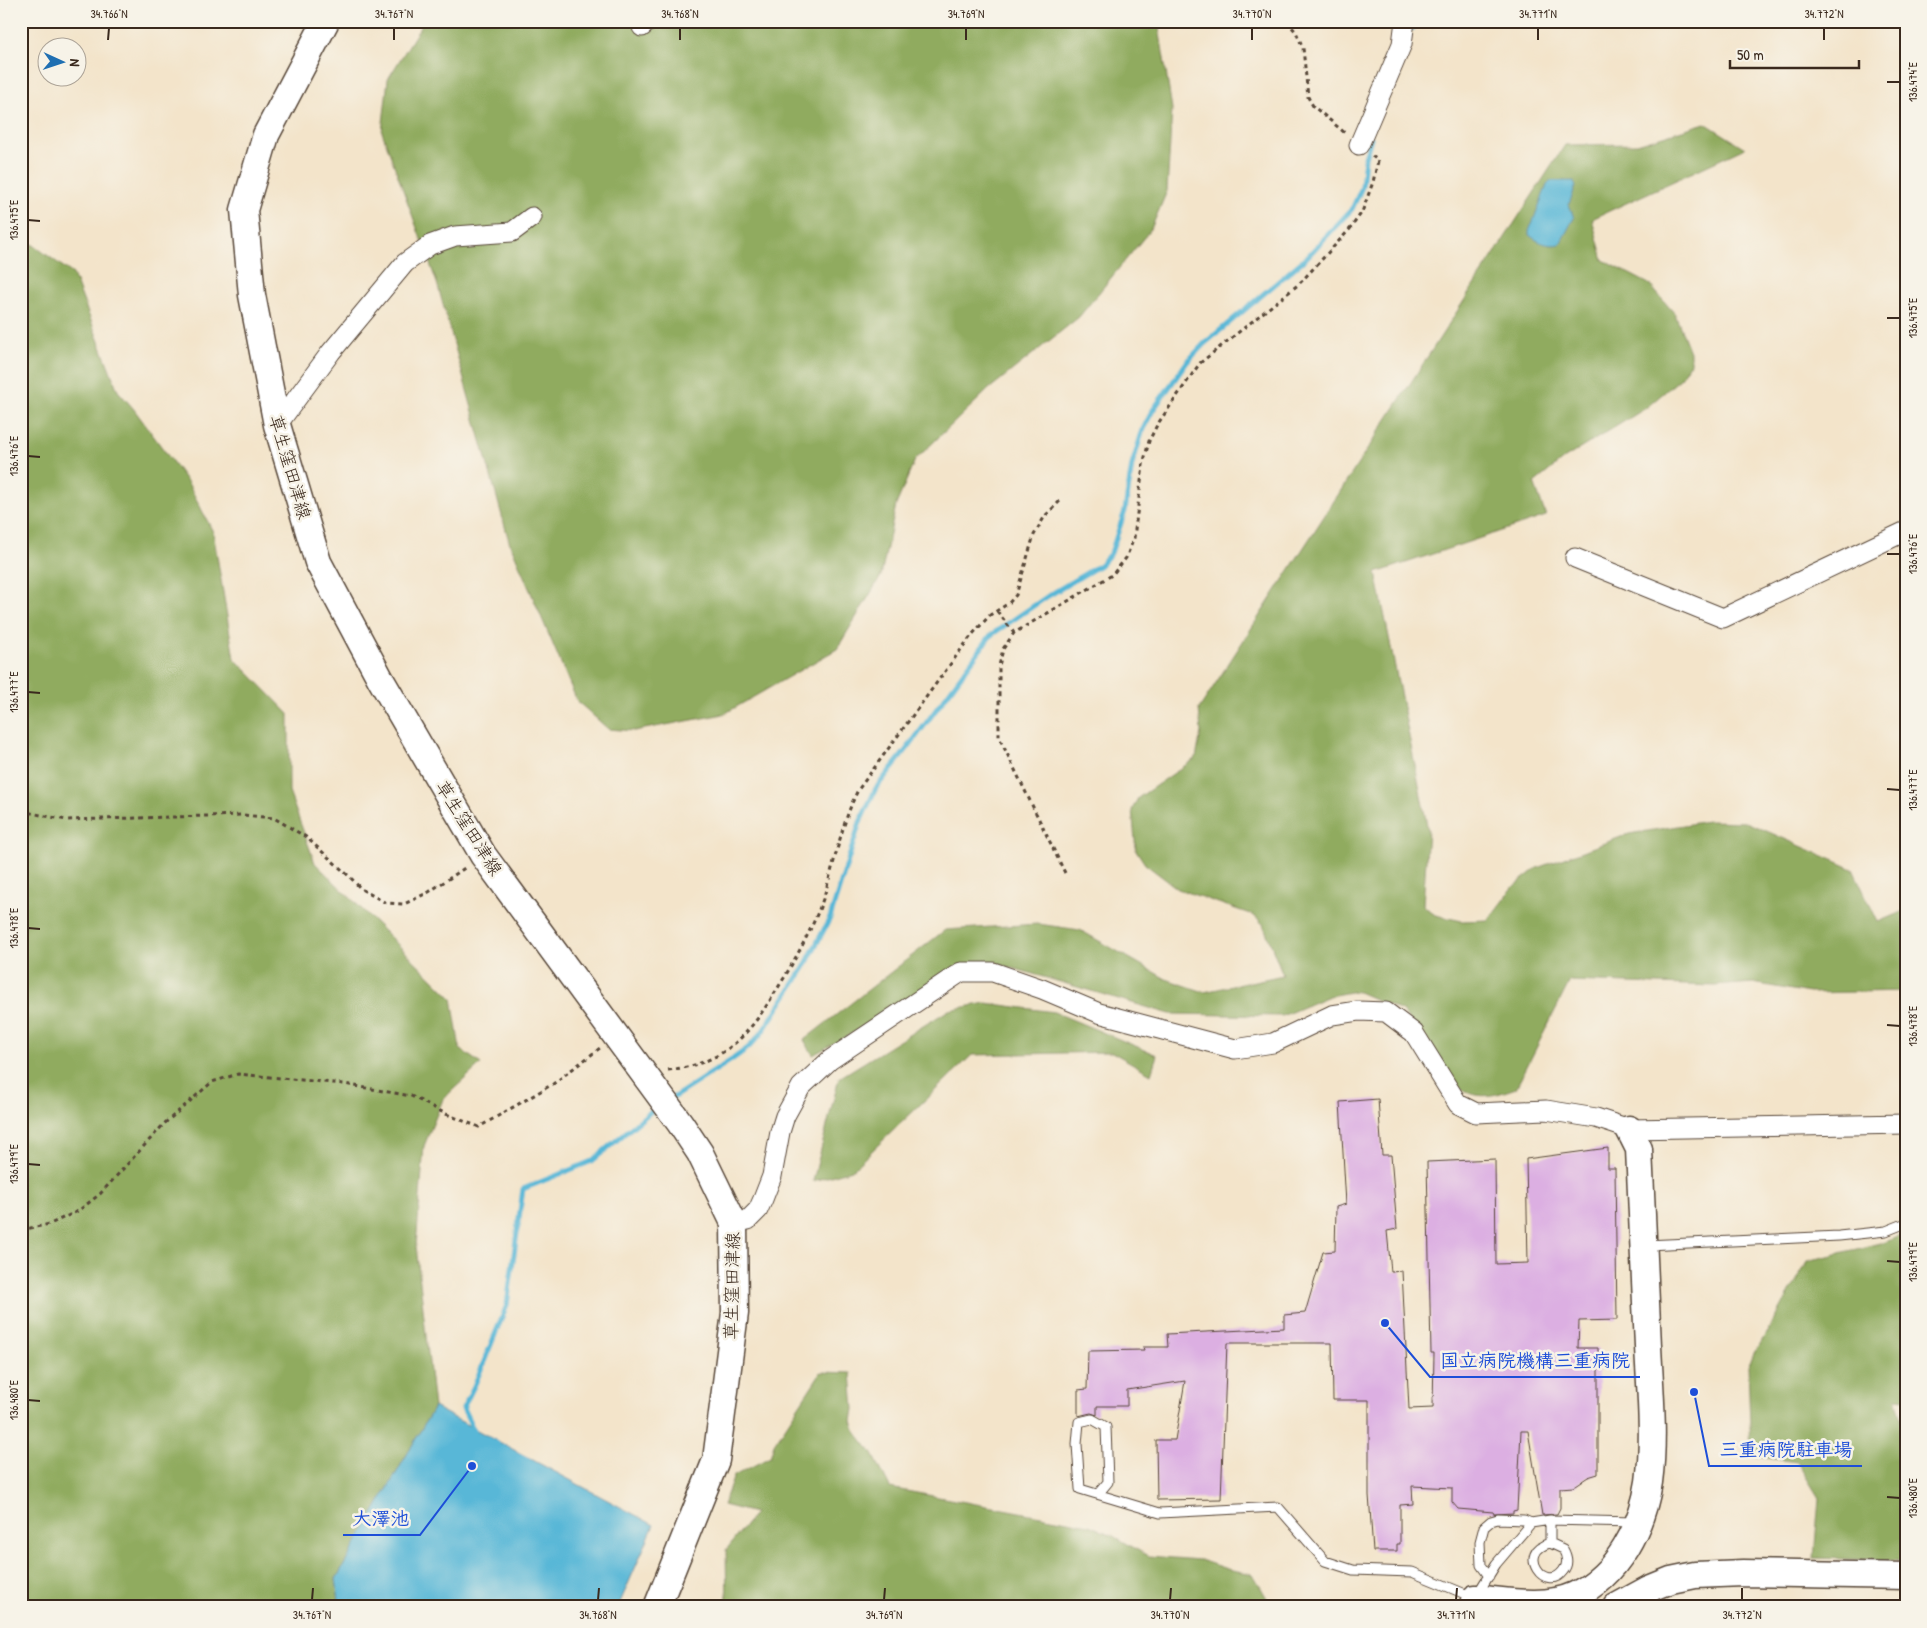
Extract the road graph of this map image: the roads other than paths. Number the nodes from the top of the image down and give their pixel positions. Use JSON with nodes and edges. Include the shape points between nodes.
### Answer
{"nodes":[{"id":1,"x":326,"y":21,"type":"edge"},
{"id":2,"x":1405,"y":21,"type":"edge"},
{"id":3,"x":1359,"y":145,"type":"road end"},
{"id":4,"x":532,"y":218,"type":"dead end"},
{"id":5,"x":277,"y":425,"type":"junction"},
{"id":6,"x":1906,"y":531,"type":"edge"},
{"id":7,"x":1574,"y":558,"type":"dead end"},
{"id":8,"x":1906,"y":1124,"type":"edge"},
{"id":9,"x":1629,"y":1129,"type":"junction"},
{"id":10,"x":734,"y":1223,"type":"junction"},
{"id":11,"x":1906,"y":1223,"type":"edge"},
{"id":12,"x":1643,"y":1245,"type":"junction"},
{"id":13,"x":1098,"y":1494,"type":"junction"},
{"id":14,"x":1550,"y":1520,"type":"junction"},
{"id":15,"x":1637,"y":1522,"type":"junction"},
{"id":16,"x":1531,"y":1523,"type":"junction"},
{"id":17,"x":1550,"y":1544,"type":"dead end"},
{"id":18,"x":1489,"y":1576,"type":"junction"},
{"id":19,"x":1906,"y":1576,"type":"edge"},
{"id":20,"x":1473,"y":1602,"type":"edge"},
{"id":21,"x":657,"y":1607,"type":"edge"},
{"id":22,"x":1616,"y":1607,"type":"edge"}],
"edges":[{"from":1,"to":5,"type":"main road","name":"草生窪田津線","via":[[266,135],[244,210],[252,295]]},
{"from":2,"to":3,"type":"street","via":[[1402,44]]},
{"from":4,"to":5,"type":"street","via":[[512,232],[455,236],[430,244],[405,262],[331,352]]},
{"from":5,"to":10,"type":"main road","name":"草生窪田津線","via":[[318,562],[381,680],[483,855],[661,1095],[700,1153]]},
{"from":6,"to":7,"type":"street","via":[[1723,618]]},
{"from":8,"to":9,"type":"street"},
{"from":9,"to":10,"type":"street","via":[[1596,1118],[1546,1110],[1476,1113],[1458,1104],[1414,1033],[1386,1012],[1332,1016],[1273,1043],[1235,1049],[1099,1013],[993,972],[961,972],[830,1060],[801,1086],[785,1116],[772,1176],[763,1200],[748,1220]]},
{"from":9,"to":12,"type":"main road","via":[[1638,1149]]},
{"from":10,"to":21,"type":"main road","name":"草生窪田津線","via":[[735,1313],[716,1460]]},
{"from":11,"to":12,"type":"lane","via":[[1886,1231],[1839,1236]]},
{"from":12,"to":15,"type":"main road","via":[[1651,1419],[1648,1483]]},
{"from":13,"to":13,"type":"lane","via":[[1108,1482],[1106,1427],[1092,1419],[1079,1422],[1080,1489]]},
{"from":13,"to":20,"type":"lane","via":[[1160,1513],[1278,1506],[1325,1561],[1353,1570],[1412,1572]]},
{"from":14,"to":15,"type":"lane"},
{"from":14,"to":16,"type":"lane"},
{"from":14,"to":17,"type":"lane"},
{"from":15,"to":20,"type":"main road","via":[[1612,1568],[1574,1595],[1547,1602]]},
{"from":16,"to":18,"type":"lane"},
{"from":16,"to":18,"type":"lane","via":[[1498,1519],[1491,1520],[1484,1527],[1480,1542],[1481,1565]]},
{"from":18,"to":20,"type":"lane"},
{"from":19,"to":22,"type":"main road","via":[[1695,1575],[1671,1580]]}]}
